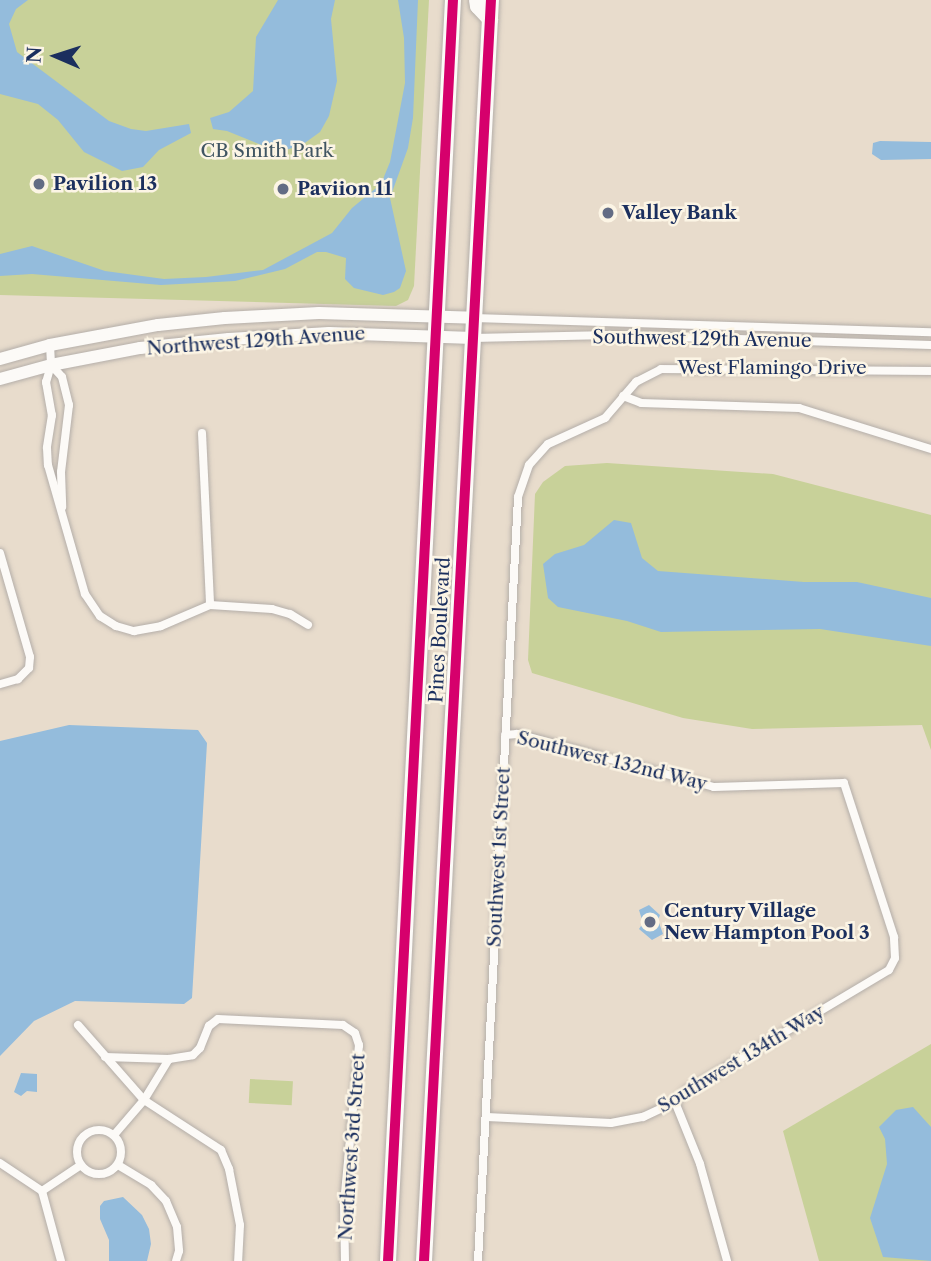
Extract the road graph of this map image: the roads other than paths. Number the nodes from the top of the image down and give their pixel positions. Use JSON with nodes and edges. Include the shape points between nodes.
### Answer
{"nodes":[{"id":1,"x":453,"y":0,"type":"edge"},
{"id":2,"x":477,"y":0,"type":"edge"},
{"id":3,"x":491,"y":0,"type":"edge"},
{"id":4,"x":490,"y":19,"type":"junction"},
{"id":5,"x":437,"y":316,"type":"junction"},
{"id":6,"x":474,"y":318,"type":"junction"},
{"id":7,"x":931,"y":332,"type":"edge"},
{"id":8,"x":436,"y":336,"type":"junction"},
{"id":9,"x":473,"y":338,"type":"junction"},
{"id":10,"x":50,"y":345,"type":"junction"},
{"id":11,"x":931,"y":345,"type":"edge"},
{"id":12,"x":0,"y":359,"type":"edge"},
{"id":13,"x":51,"y":365,"type":"junction"},
{"id":14,"x":931,"y":371,"type":"edge"},
{"id":15,"x":0,"y":379,"type":"edge"},
{"id":16,"x":624,"y":396,"type":"junction"},
{"id":17,"x":202,"y":433,"type":"dead end"},
{"id":18,"x":48,"y":438,"type":"junction"},
{"id":19,"x":65,"y":441,"type":"junction"},
{"id":20,"x":931,"y":449,"type":"edge"},
{"id":21,"x":535,"y":456,"type":"joint"},
{"id":22,"x":62,"y":515,"type":"junction"},
{"id":23,"x":0,"y":553,"type":"edge"},
{"id":24,"x":2,"y":568,"type":"edge"},
{"id":25,"x":210,"y":605,"type":"junction"},
{"id":26,"x":308,"y":625,"type":"dead end"},
{"id":27,"x":0,"y":684,"type":"edge"},
{"id":28,"x":505,"y":735,"type":"junction"},
{"id":29,"x":895,"y":958,"type":"joint"},
{"id":30,"x":78,"y":1025,"type":"dead end"},
{"id":31,"x":105,"y":1057,"type":"junction"},
{"id":32,"x":169,"y":1059,"type":"junction"},
{"id":33,"x":144,"y":1100,"type":"junction"},
{"id":34,"x":675,"y":1102,"type":"junction"},
{"id":35,"x":487,"y":1117,"type":"junction"},
{"id":36,"x":114,"y":1135,"type":"junction"},
{"id":37,"x":0,"y":1163,"type":"edge"},
{"id":38,"x":81,"y":1165,"type":"junction"},
{"id":39,"x":118,"y":1165,"type":"junction"},
{"id":40,"x":42,"y":1191,"type":"junction"},
{"id":41,"x":61,"y":1261,"type":"edge"},
{"id":42,"x":176,"y":1261,"type":"edge"},
{"id":43,"x":238,"y":1261,"type":"edge"},
{"id":44,"x":345,"y":1261,"type":"edge"},
{"id":45,"x":388,"y":1261,"type":"edge"},
{"id":46,"x":424,"y":1261,"type":"edge"},
{"id":47,"x":478,"y":1261,"type":"edge"},
{"id":48,"x":727,"y":1261,"type":"edge"}],
"edges":[{"from":1,"to":5,"type":"highway","name":"Pines Boulevard"},
{"from":2,"to":4,"type":"highway"},
{"from":3,"to":4,"type":"highway","name":"Pines Boulevard"},
{"from":4,"to":6,"type":"highway","name":"Pines Boulevard"},
{"from":5,"to":6,"type":"street","name":"Northwest 129th Avenue"},
{"from":5,"to":8,"type":"highway","name":"Pines Boulevard"},
{"from":5,"to":10,"type":"street","name":"Northwest 129th Avenue","via":[[319,313],[225,318]]},
{"from":6,"to":7,"type":"street","name":"Southwest 129th Avenue"},
{"from":6,"to":9,"type":"highway","name":"Pines Boulevard"},
{"from":8,"to":9,"type":"street","name":"Northwest 129th Avenue"},
{"from":8,"to":13,"type":"street","name":"Northwest 129th Avenue","via":[[329,333],[229,339],[140,348]]},
{"from":8,"to":45,"type":"highway","name":"Pines Boulevard"},
{"from":9,"to":11,"type":"street","name":"Southwest 129th Avenue","via":[[610,335]]},
{"from":9,"to":46,"type":"highway","name":"Pines Boulevard"},
{"from":10,"to":12,"type":"street","name":"Northwest 129th Avenue"},
{"from":10,"to":13,"type":"street"},
{"from":13,"to":15,"type":"street","name":"Northwest 129th Avenue"},
{"from":13,"to":18,"type":"street","via":[[46,382],[52,415]]},
{"from":13,"to":19,"type":"street","via":[[62,377],[69,405]]},
{"from":14,"to":16,"type":"street","name":"West Flamingo Drive","via":[[674,367],[643,377]]},
{"from":16,"to":20,"type":"street","via":[[641,403],[799,408]]},
{"from":16,"to":21,"type":"street","name":"West Flamingo Drive","via":[[597,423],[559,438]]},
{"from":17,"to":25,"type":"street"},
{"from":18,"to":19,"type":"street"},
{"from":18,"to":22,"type":"street","via":[[48,465]]},
{"from":19,"to":22,"type":"street"},
{"from":21,"to":28,"type":"street","name":"Southwest 1st Street","via":[[518,497]]},
{"from":22,"to":25,"type":"street","via":[[85,594],[110,623],[134,631],[148,629]]},
{"from":23,"to":24,"type":"street"},
{"from":24,"to":27,"type":"street","via":[[30,657],[29,668],[18,679]]},
{"from":25,"to":26,"type":"street","via":[[271,609]]},
{"from":28,"to":29,"type":"street","name":"Southwest 132nd Way","via":[[517,734],[713,787],[844,783],[894,937]]},
{"from":28,"to":35,"type":"street","name":"Southwest 1st Street"},
{"from":29,"to":34,"type":"street","name":"Southwest 134th Way","via":[[889,971],[686,1091]]},
{"from":30,"to":31,"type":"street"},
{"from":31,"to":32,"type":"street"},
{"from":31,"to":33,"type":"street"},
{"from":32,"to":33,"type":"street"},
{"from":32,"to":44,"type":"street","name":"Northwest 3rd Street","via":[[192,1055],[218,1019],[343,1025],[355,1033],[359,1045],[344,1204]]},
{"from":33,"to":36,"type":"street"},
{"from":33,"to":43,"type":"street","via":[[221,1150],[240,1225]]},
{"from":34,"to":35,"type":"street","name":"Southwest 134th Way","via":[[627,1122]]},
{"from":34,"to":48,"type":"street","via":[[701,1164]]},
{"from":35,"to":47,"type":"street","name":"Southwest 1st Street"},
{"from":36,"to":38,"type":"street","via":[[101,1130],[87,1133],[77,1151]]},
{"from":36,"to":39,"type":"street","via":[[122,1152]]},
{"from":37,"to":40,"type":"street"},
{"from":38,"to":39,"type":"street","via":[[99,1175]]},
{"from":38,"to":40,"type":"street"},
{"from":39,"to":42,"type":"street","via":[[166,1201],[177,1227]]},
{"from":40,"to":41,"type":"street"}]}
